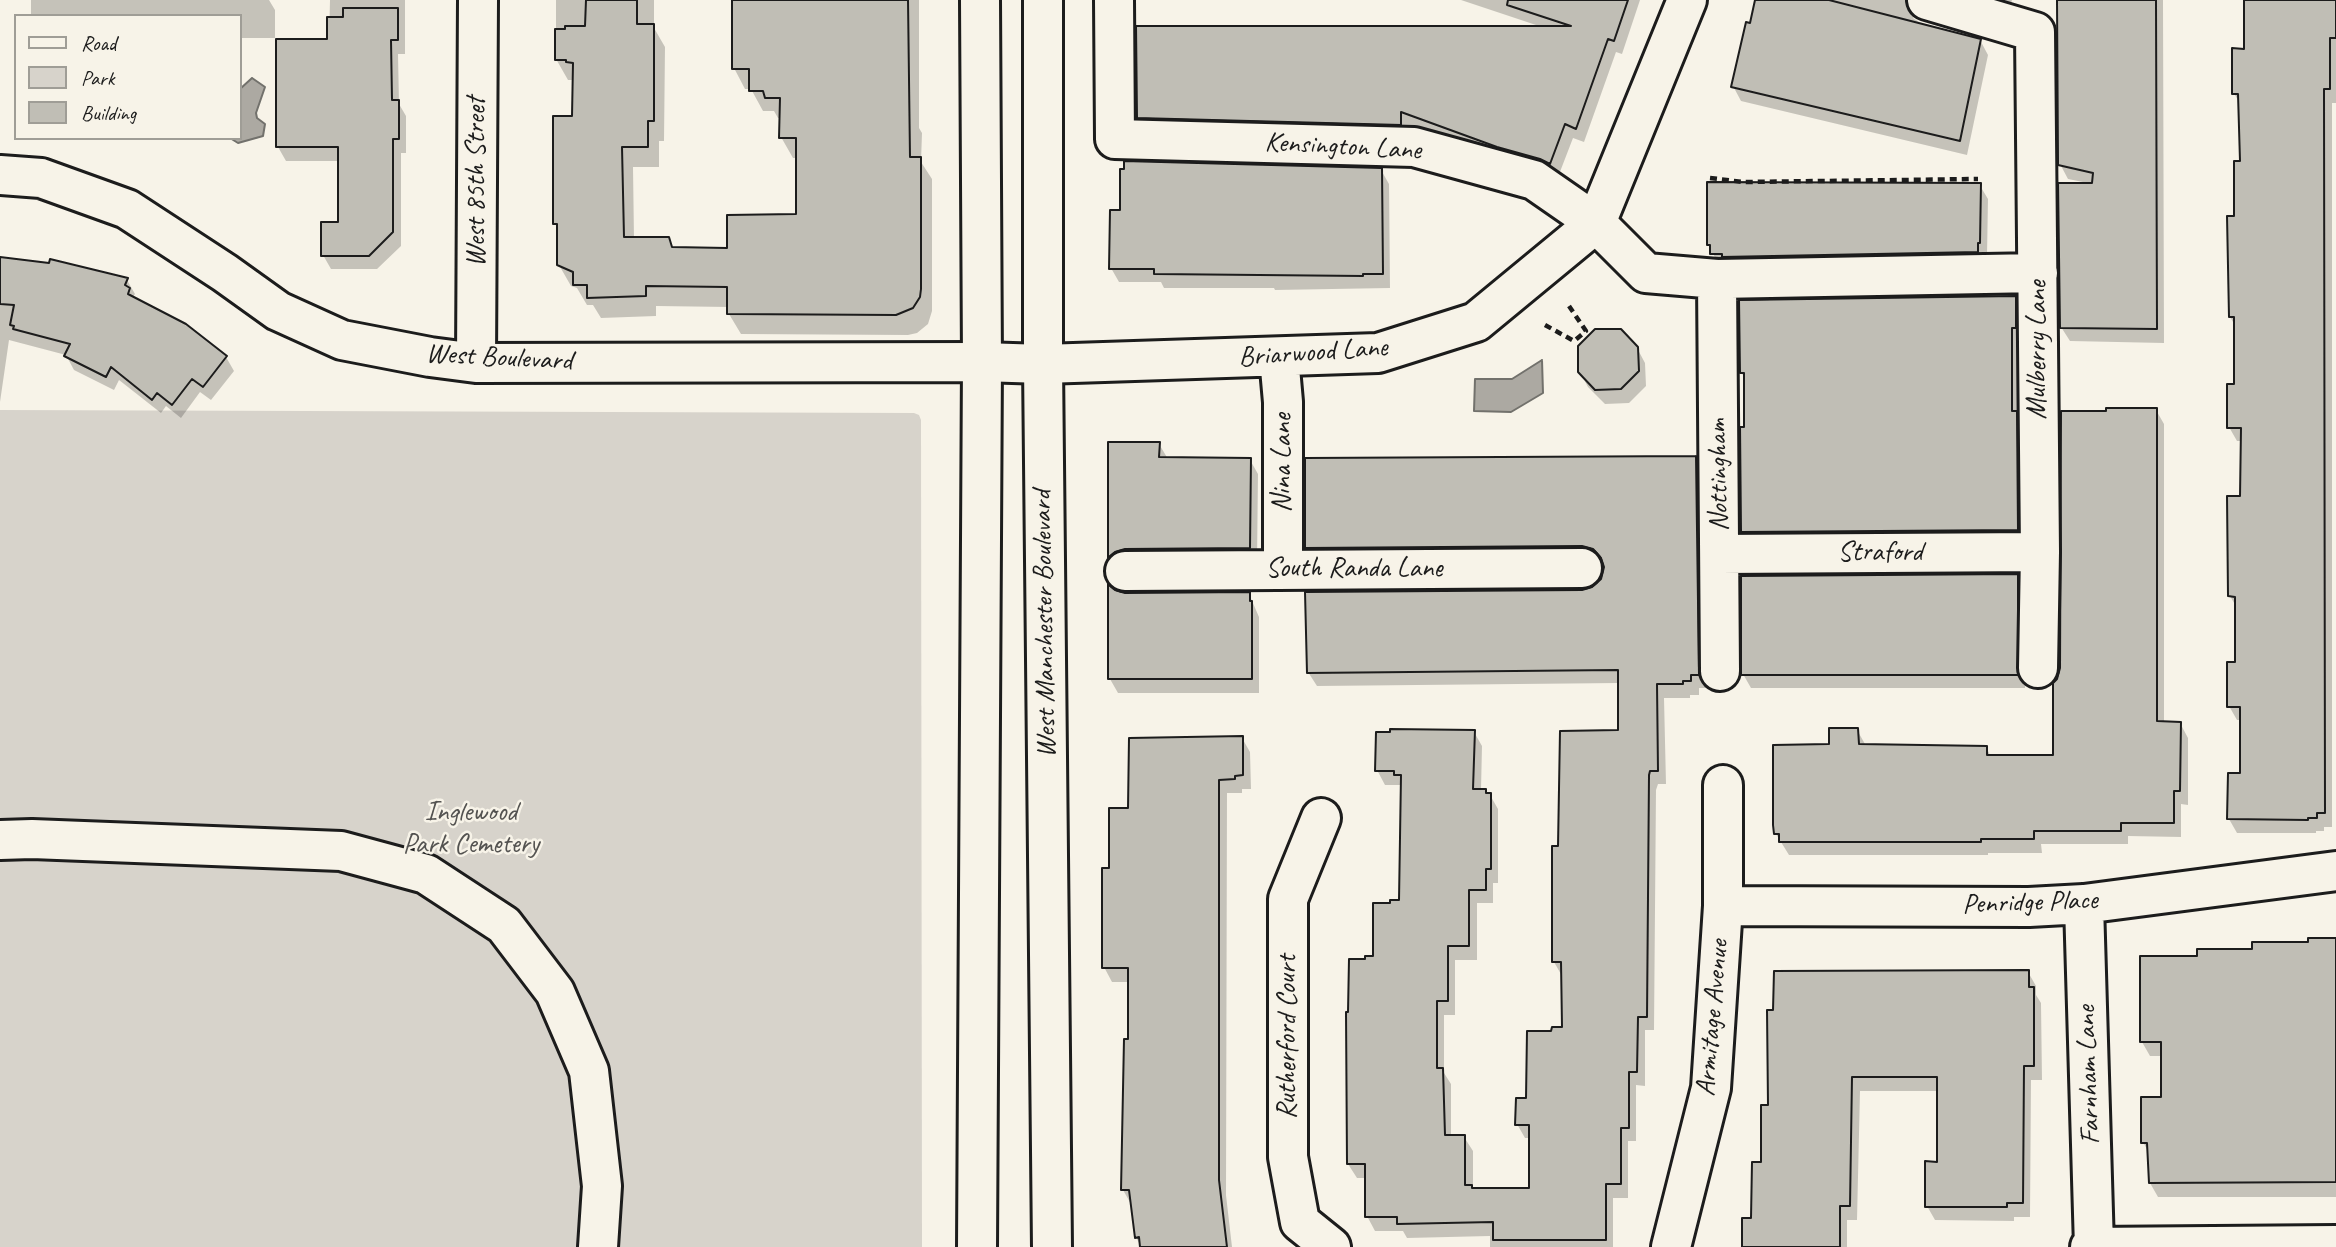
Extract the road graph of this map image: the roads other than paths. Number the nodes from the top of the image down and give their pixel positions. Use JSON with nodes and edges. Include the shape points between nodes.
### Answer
{"nodes":[{"id":1,"x":478,"y":0,"type":"edge"},
{"id":2,"x":980,"y":0,"type":"edge"},
{"id":3,"x":1043,"y":0,"type":"edge"},
{"id":4,"x":1114,"y":0,"type":"edge"},
{"id":5,"x":1687,"y":0,"type":"edge"},
{"id":6,"x":1927,"y":0,"type":"edge"},
{"id":7,"x":0,"y":175,"type":"edge"},
{"id":8,"x":1596,"y":223,"type":"junction"},
{"id":9,"x":2038,"y":273,"type":"junction"},
{"id":10,"x":1717,"y":279,"type":"junction"},
{"id":11,"x":1279,"y":358,"type":"junction"},
{"id":12,"x":982,"y":362,"type":"junction"},
{"id":13,"x":476,"y":363,"type":"junction"},
{"id":14,"x":1043,"y":364,"type":"junction"},
{"id":15,"x":2040,"y":552,"type":"junction"},
{"id":16,"x":1720,"y":554,"type":"junction"},
{"id":17,"x":1583,"y":568,"type":"dead end"},
{"id":18,"x":1283,"y":569,"type":"junction"},
{"id":19,"x":1125,"y":571,"type":"dead end"},
{"id":20,"x":2038,"y":668,"type":"dead end"},
{"id":21,"x":1720,"y":671,"type":"dead end"},
{"id":22,"x":1723,"y":785,"type":"dead end"},
{"id":23,"x":1321,"y":818,"type":"dead end"},
{"id":24,"x":0,"y":840,"type":"edge"},
{"id":25,"x":2336,"y":871,"type":"edge"},
{"id":26,"x":2084,"y":904,"type":"junction"},
{"id":27,"x":1723,"y":906,"type":"junction"},
{"id":28,"x":2336,"y":1245,"type":"edge"},
{"id":29,"x":598,"y":1247,"type":"edge"},
{"id":30,"x":977,"y":1247,"type":"edge"},
{"id":31,"x":1052,"y":1247,"type":"edge"},
{"id":32,"x":1331,"y":1247,"type":"edge"},
{"id":33,"x":1671,"y":1247,"type":"edge"},
{"id":34,"x":2092,"y":1247,"type":"edge"}],
"edges":[{"from":1,"to":13,"type":"street","name":"West 85th Street"},
{"from":2,"to":12,"type":"street"},
{"from":3,"to":14,"type":"street","name":"West Manchester Boulevard"},
{"from":4,"to":8,"type":"street","name":"Kensington Lane","via":[[1115,139],[1414,146],[1534,180]]},
{"from":5,"to":8,"type":"street","name":"Briarwood Lane"},
{"from":6,"to":9,"type":"street","name":"Mulberry Lane","via":[[2035,32]]},
{"from":7,"to":13,"type":"street","name":"West Boulevard","via":[[41,178],[127,209],[278,311],[342,340]]},
{"from":8,"to":10,"type":"street","name":"Kensington Lane","via":[[1646,272]]},
{"from":8,"to":11,"type":"street","name":"Briarwood Lane","via":[[1476,322],[1378,353]]},
{"from":9,"to":10,"type":"street","name":"Kensington Lane"},
{"from":9,"to":15,"type":"street","name":"Mulberry Lane"},
{"from":10,"to":16,"type":"street","name":"Nottingham"},
{"from":11,"to":14,"type":"street","name":"Briarwood Lane"},
{"from":11,"to":18,"type":"street","name":"Nina Lane"},
{"from":12,"to":13,"type":"street","name":"West Boulevard"},
{"from":12,"to":14,"type":"street","name":"West Boulevard"},
{"from":12,"to":30,"type":"street"},
{"from":14,"to":31,"type":"street","name":"West Manchester Boulevard"},
{"from":15,"to":16,"type":"street","name":"Straford"},
{"from":15,"to":20,"type":"street","name":"Mulberry Lane"},
{"from":16,"to":21,"type":"street","name":"Nottingham"},
{"from":17,"to":18,"type":"street","name":"South Randa Lane"},
{"from":18,"to":19,"type":"street","name":"South Randa Lane"},
{"from":22,"to":27,"type":"street","name":"Armitage Avenue"},
{"from":23,"to":32,"type":"street","name":"Rutherford Court","via":[[1287,899],[1288,1157],[1300,1222]]},
{"from":24,"to":29,"type":"street","via":[[341,851],[426,874],[504,925],[555,992],[589,1071],[602,1185]]},
{"from":25,"to":26,"type":"street","name":"Penridge Place"},
{"from":26,"to":27,"type":"street","name":"Penridge Place"},
{"from":26,"to":34,"type":"street","name":"Farnham Lane"},
{"from":27,"to":33,"type":"street","name":"Armitage Avenue","via":[[1711,1088]]},
{"from":28,"to":34,"type":"street"}]}
